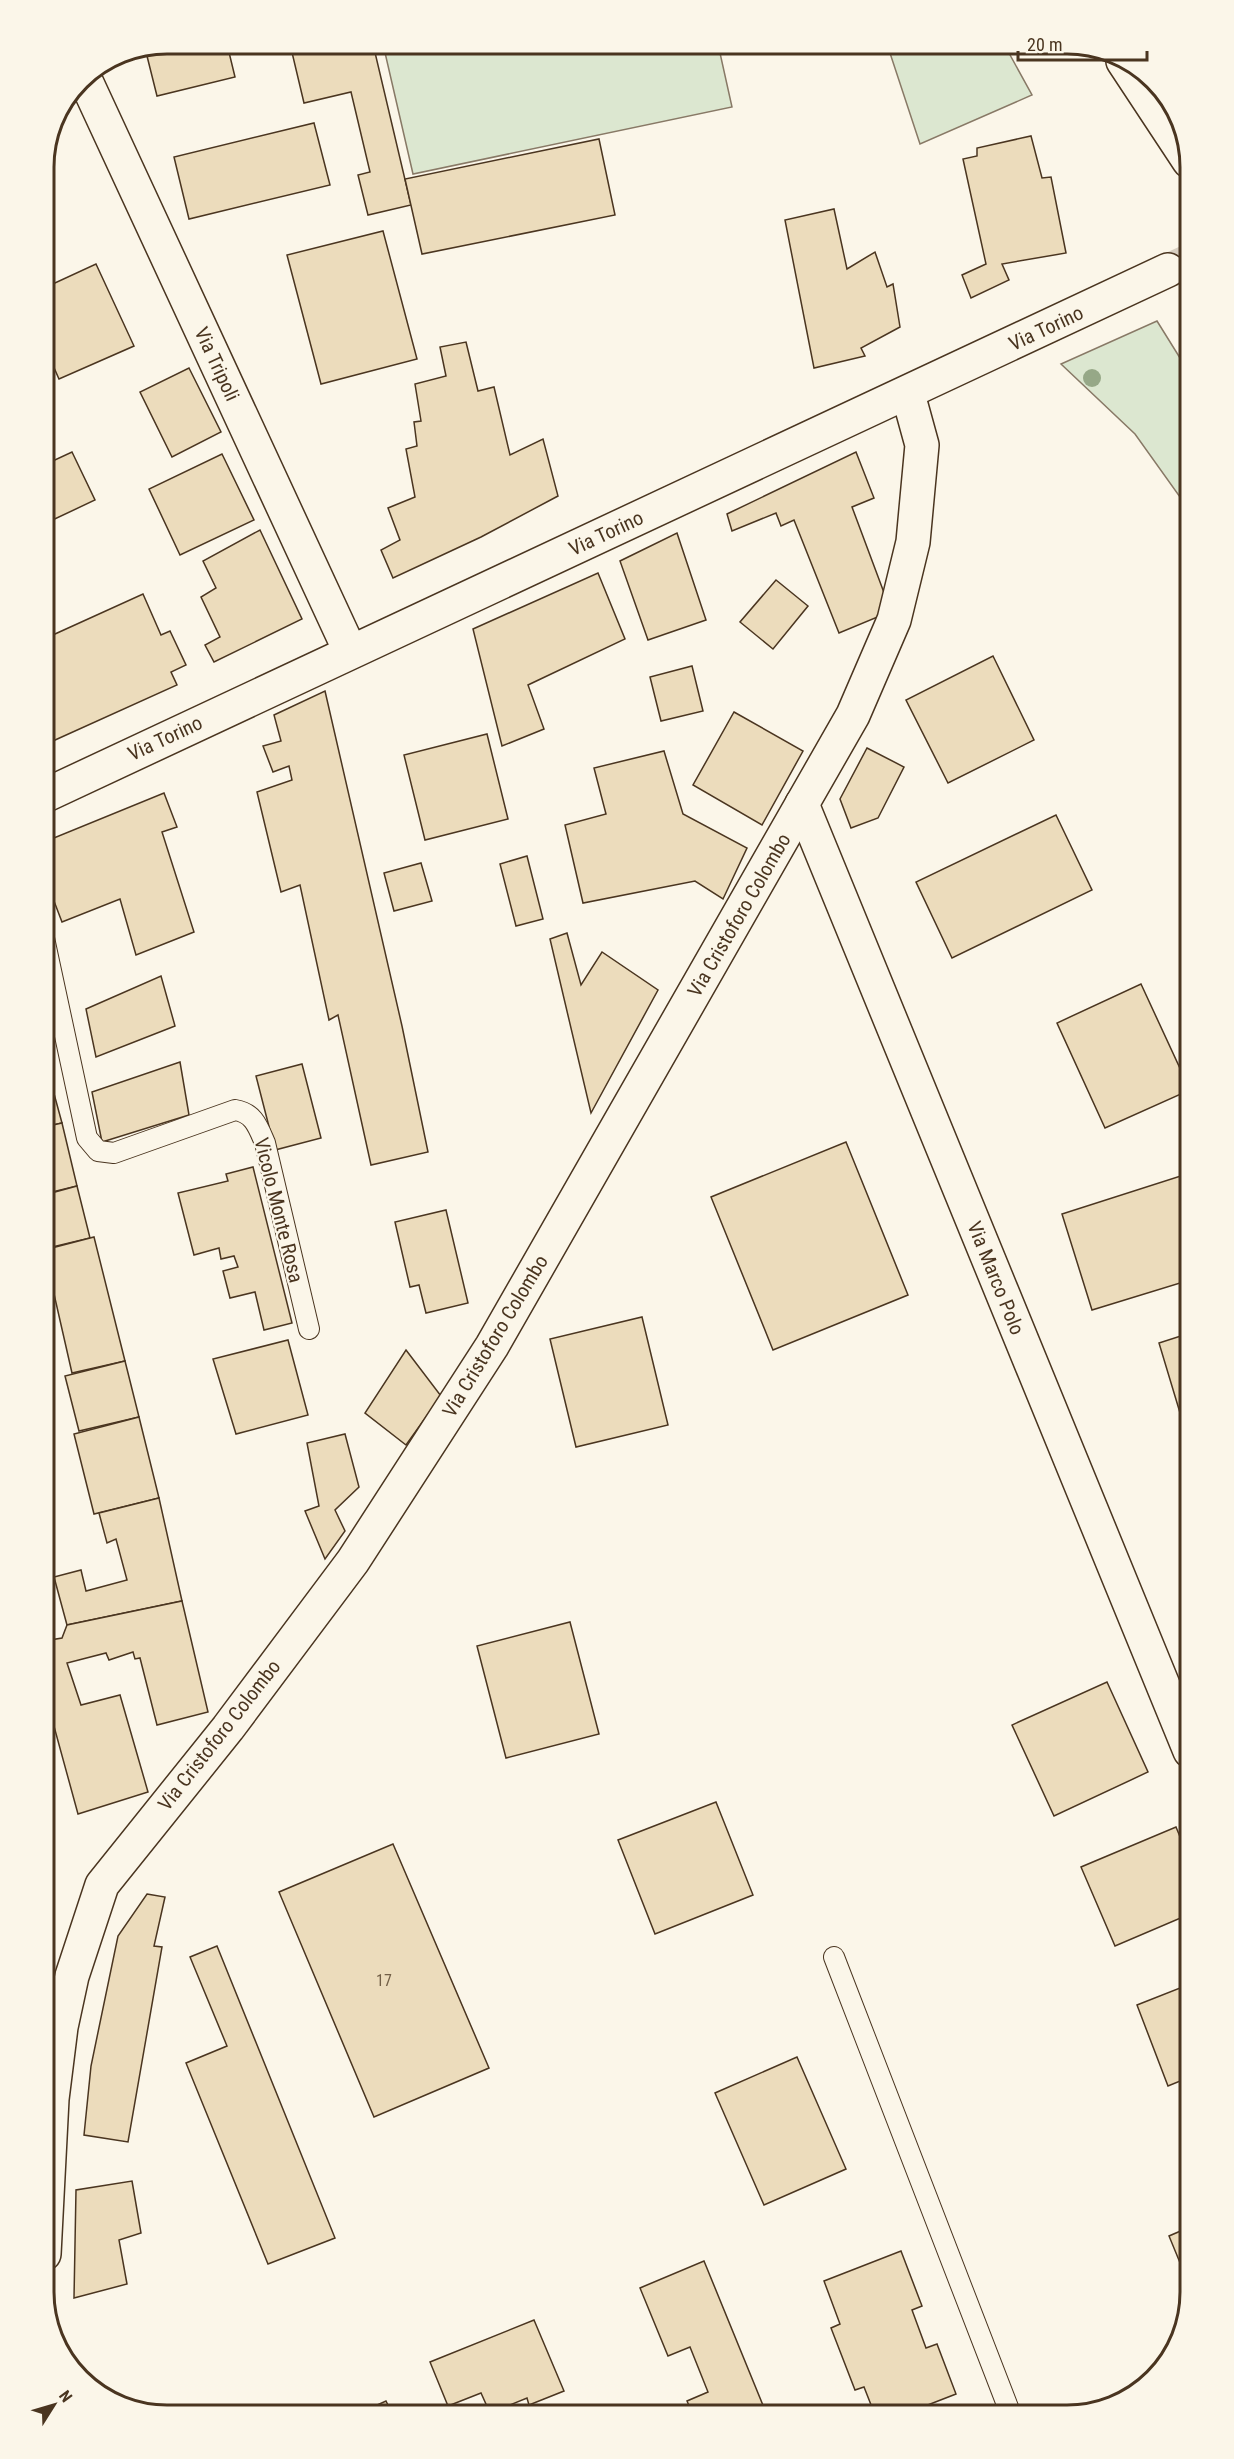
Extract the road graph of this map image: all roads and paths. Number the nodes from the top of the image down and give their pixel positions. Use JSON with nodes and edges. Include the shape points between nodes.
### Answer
{"nodes":[{"id":1,"x":1131,"y":73,"type":"edge"},
{"id":2,"x":88,"y":86,"type":"edge"},
{"id":3,"x":1178,"y":144,"type":"edge"},
{"id":4,"x":1168,"y":270,"type":"tunnel mouth"},
{"id":5,"x":908,"y":394,"type":"junction"},
{"id":6,"x":350,"y":651,"type":"junction"},
{"id":7,"x":54,"y":791,"type":"edge"},
{"id":8,"x":802,"y":804,"type":"junction"},
{"id":9,"x":54,"y":985,"type":"edge"},
{"id":10,"x":309,"y":1329,"type":"dead end"},
{"id":11,"x":1180,"y":1724,"type":"edge"},
{"id":12,"x":834,"y":1957,"type":"dead end"},
{"id":13,"x":54,"y":2085,"type":"edge"},
{"id":14,"x":1007,"y":2405,"type":"edge"}],
"edges":[{"from":1,"to":3,"type":"main road"},
{"from":2,"to":6,"type":"main road","name":"Via Tripoli"},
{"from":4,"to":5,"type":"main road","name":"Via Torino"},
{"from":5,"to":6,"type":"main road","name":"Via Torino"},
{"from":5,"to":8,"type":"main road","name":"Via Cristoforo Colombo","via":[[922,446],[920,491],[914,542],[894,620],[852,715]]},
{"from":6,"to":7,"type":"main road","name":"Via Torino"},
{"from":8,"to":11,"type":"main road","name":"Via Marco Polo"},
{"from":8,"to":13,"type":"main road","name":"Via Cristoforo Colombo","via":[[492,1346],[359,1551],[228,1728],[102,1885],[72,1976]]},
{"from":9,"to":10,"type":"lane","name":"Vicolo Monte Rosa","via":[[87,1138],[98,1151],[114,1153],[235,1110],[245,1112],[255,1121],[265,1143]]},
{"from":12,"to":14,"type":"lane"}]}
